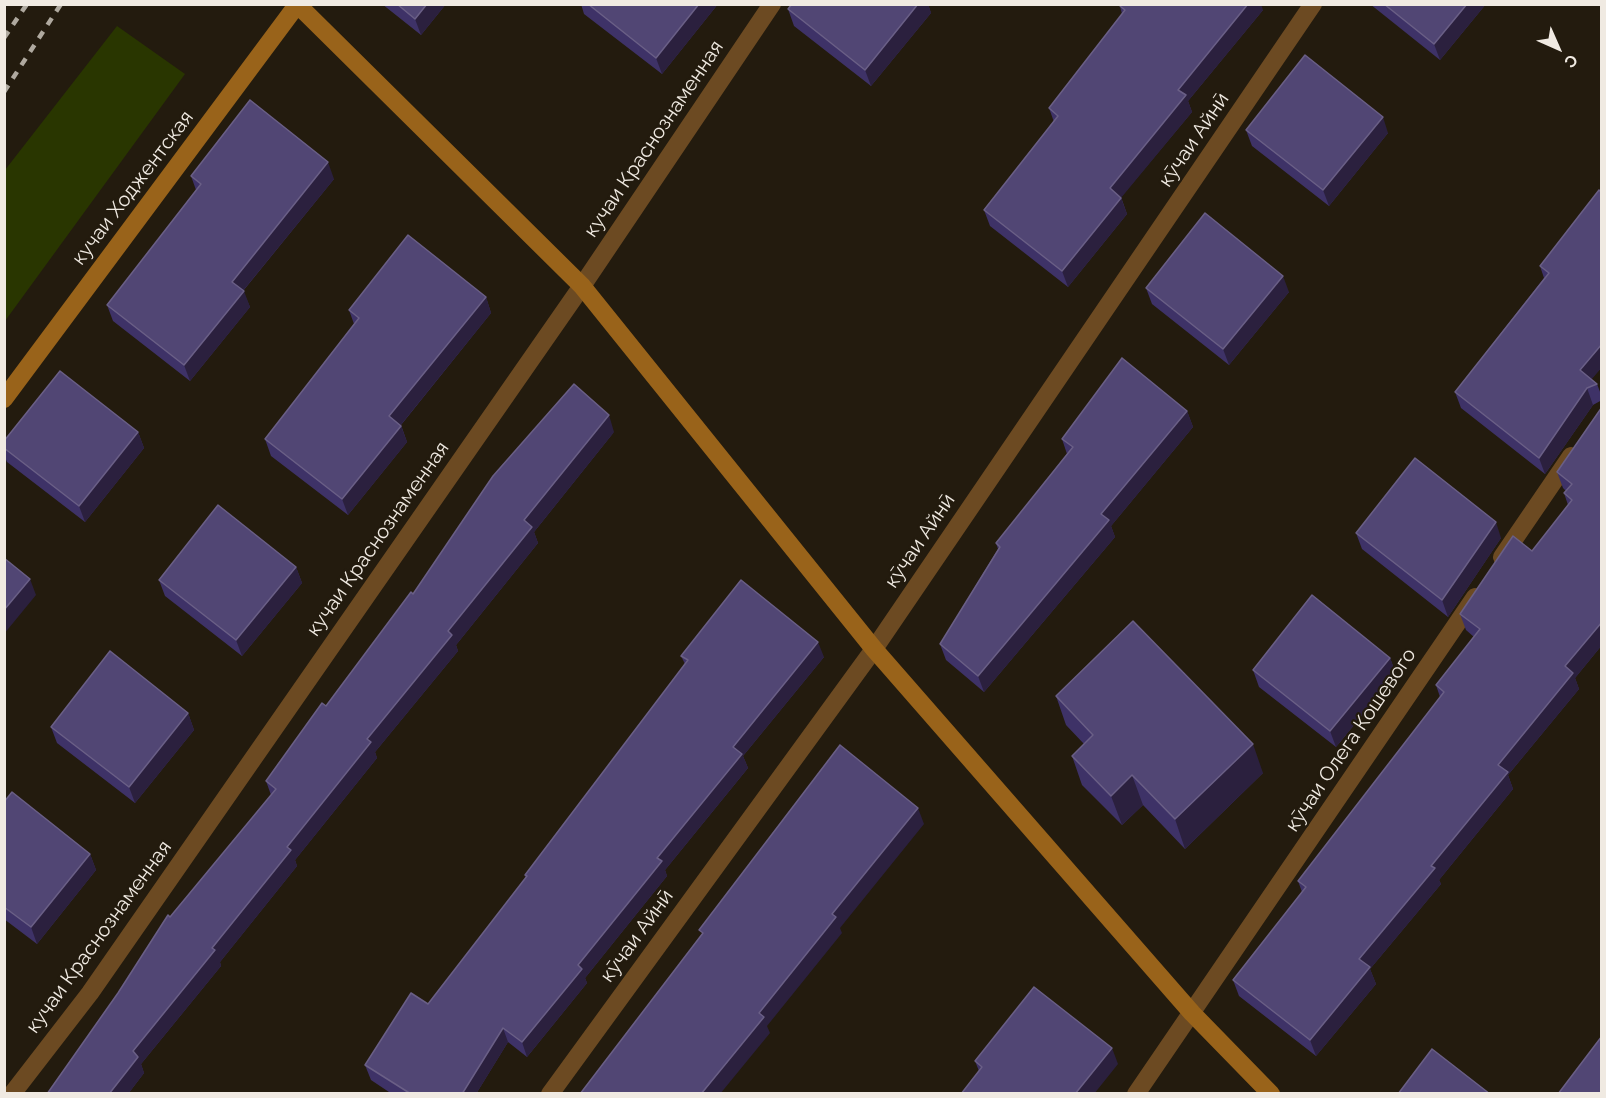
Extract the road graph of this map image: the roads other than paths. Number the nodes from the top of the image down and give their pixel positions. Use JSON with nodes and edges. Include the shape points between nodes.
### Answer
{"nodes":[{"id":1,"x":772,"y":4,"type":"edge"},
{"id":2,"x":1313,"y":4,"type":"edge"},
{"id":3,"x":297,"y":5,"type":"edge"},
{"id":4,"x":582,"y":286,"type":"junction"},
{"id":5,"x":4,"y":399,"type":"edge"},
{"id":6,"x":1581,"y":441,"type":"edge"},
{"id":7,"x":874,"y":649,"type":"junction"},
{"id":8,"x":1192,"y":1013,"type":"junction"},
{"id":9,"x":12,"y":1094,"type":"edge"},
{"id":10,"x":550,"y":1094,"type":"edge"},
{"id":11,"x":1136,"y":1094,"type":"edge"},
{"id":12,"x":1271,"y":1094,"type":"edge"}],
"edges":[{"from":1,"to":4,"type":"street","name":"кучаи Краснознаменная"},
{"from":2,"to":7,"type":"street","name":"кӯчаи Айнӣ"},
{"from":3,"to":4,"type":"main road"},
{"from":3,"to":5,"type":"main road","name":"кучаи Ходжентская"},
{"from":4,"to":7,"type":"main road"},
{"from":4,"to":9,"type":"street","name":"кучаи Краснознаменная","via":[[97,983]]},
{"from":6,"to":8,"type":"street","name":"кӯчаи Олега Кошевого"},
{"from":7,"to":8,"type":"main road"},
{"from":7,"to":10,"type":"street","name":"кӯчаи Айнӣ"},
{"from":8,"to":11,"type":"street","name":"кӯчаи Олега Кошевого"},
{"from":8,"to":12,"type":"main road"}]}
